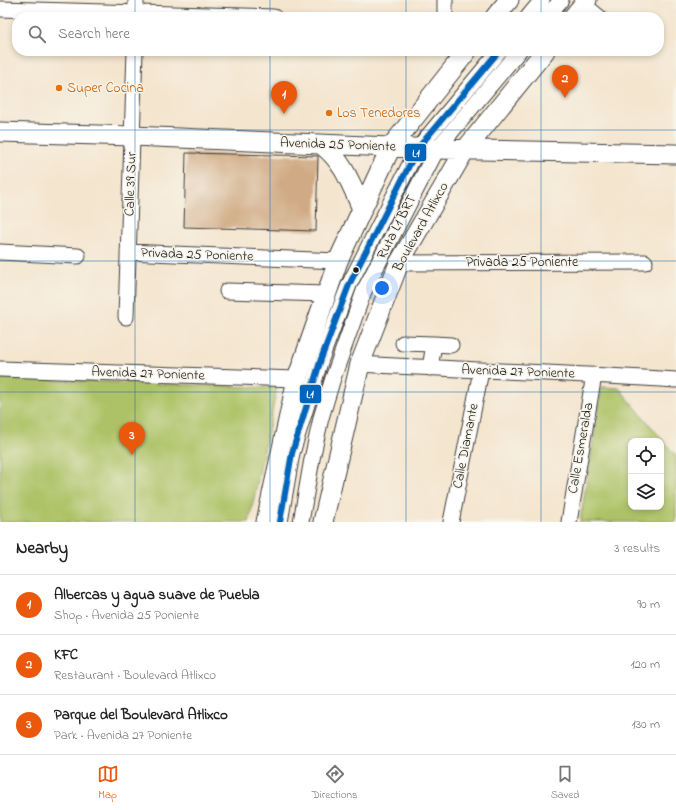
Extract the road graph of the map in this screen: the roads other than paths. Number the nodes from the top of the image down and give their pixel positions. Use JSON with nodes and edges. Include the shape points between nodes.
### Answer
{"nodes":[{"id":1,"x":445,"y":0,"type":"edge"},
{"id":2,"x":509,"y":0,"type":"edge"},
{"id":3,"x":542,"y":0,"type":"edge"},
{"id":4,"x":562,"y":0,"type":"edge"},
{"id":5,"x":581,"y":7,"type":"edge"},
{"id":6,"x":0,"y":9,"type":"edge"},
{"id":7,"x":136,"y":10,"type":"edge"},
{"id":8,"x":175,"y":12,"type":"edge"},
{"id":9,"x":445,"y":12,"type":"edge"},
{"id":10,"x":499,"y":12,"type":"edge"},
{"id":11,"x":532,"y":12,"type":"edge"},
{"id":12,"x":551,"y":12,"type":"edge"},
{"id":13,"x":590,"y":12,"type":"edge"},
{"id":14,"x":135,"y":56,"type":"edge"},
{"id":15,"x":464,"y":56,"type":"edge"},
{"id":16,"x":495,"y":56,"type":"edge"},
{"id":17,"x":515,"y":56,"type":"edge"},
{"id":18,"x":541,"y":56,"type":"edge"},
{"id":19,"x":0,"y":132,"type":"edge"},
{"id":20,"x":132,"y":136,"type":"junction"},
{"id":21,"x":322,"y":145,"type":"junction"},
{"id":22,"x":391,"y":147,"type":"junction"},
{"id":23,"x":418,"y":148,"type":"junction"},
{"id":24,"x":437,"y":149,"type":"junction"},
{"id":25,"x":465,"y":150,"type":"junction"},
{"id":26,"x":676,"y":154,"type":"edge"},
{"id":27,"x":362,"y":209,"type":"junction"},
{"id":28,"x":0,"y":252,"type":"edge"},
{"id":29,"x":128,"y":252,"type":"junction"},
{"id":30,"x":78,"y":256,"type":"dead end"},
{"id":31,"x":338,"y":261,"type":"junction"},
{"id":32,"x":645,"y":262,"type":"dead end"},
{"id":33,"x":399,"y":263,"type":"junction"},
{"id":34,"x":228,"y":291,"type":"dead end"},
{"id":35,"x":326,"y":294,"type":"junction"},
{"id":36,"x":126,"y":317,"type":"dead end"},
{"id":37,"x":402,"y":342,"type":"dead end"},
{"id":38,"x":434,"y":344,"type":"junction"},
{"id":39,"x":451,"y":345,"type":"dead end"},
{"id":40,"x":360,"y":364,"type":"junction"},
{"id":41,"x":430,"y":368,"type":"junction"},
{"id":42,"x":0,"y":369,"type":"edge"},
{"id":43,"x":481,"y":371,"type":"junction"},
{"id":44,"x":594,"y":374,"type":"junction"},
{"id":45,"x":297,"y":380,"type":"junction"},
{"id":46,"x":676,"y":380,"type":"edge"},
{"id":47,"x":266,"y":522,"type":"edge"},
{"id":48,"x":280,"y":522,"type":"edge"},
{"id":49,"x":301,"y":522,"type":"edge"},
{"id":50,"x":323,"y":522,"type":"edge"},
{"id":51,"x":451,"y":522,"type":"edge"},
{"id":52,"x":569,"y":522,"type":"edge"}],
"edges":[{"from":1,"to":9,"type":"street"},
{"from":2,"to":10,"type":"main road"},
{"from":3,"to":11,"type":"street"},
{"from":4,"to":12,"type":"street"},
{"from":5,"to":13,"type":"street"},
{"from":6,"to":7,"type":"street"},
{"from":7,"to":8,"type":"street"},
{"from":14,"to":20,"type":"street","name":"Calle 39 Sur"},
{"from":15,"to":22,"type":"main road"},
{"from":16,"to":23,"type":"street","name":"Ruta L1 BRT"},
{"from":17,"to":24,"type":"street","name":"Ruta L1 BRT"},
{"from":18,"to":25,"type":"main road","name":"Boulevard Atlixco"},
{"from":19,"to":20,"type":"main road","name":"Avenida 25 Poniente"},
{"from":20,"to":21,"type":"main road","name":"Avenida 25 Poniente"},
{"from":20,"to":29,"type":"street","name":"Calle 39 Sur"},
{"from":21,"to":22,"type":"main road","name":"Avenida 25 Poniente"},
{"from":21,"to":27,"type":"main road","via":[[333,153],[348,175]]},
{"from":22,"to":23,"type":"main road","name":"Avenida 25 Poniente"},
{"from":22,"to":27,"type":"main road"},
{"from":23,"to":24,"type":"main road","name":"Avenida 25 Poniente"},
{"from":23,"to":48,"type":"street","name":"Ruta L1 BRT","via":[[346,292],[321,360],[292,453]]},
{"from":24,"to":25,"type":"main road","name":"Avenida 25 Poniente"},
{"from":24,"to":49,"type":"street","name":"Ruta L1 BRT","via":[[361,298],[321,418]]},
{"from":25,"to":26,"type":"main road","name":"Avenida 25 Poniente"},
{"from":25,"to":33,"type":"main road","name":"Boulevard Atlixco"},
{"from":27,"to":31,"type":"main road"},
{"from":28,"to":30,"type":"street"},
{"from":29,"to":31,"type":"street","name":"Privada 25 Poniente"},
{"from":29,"to":36,"type":"street","name":"Calle 39 Sur"},
{"from":31,"to":35,"type":"main road"},
{"from":32,"to":33,"type":"street","name":"Privada 25 Poniente"},
{"from":33,"to":40,"type":"main road","name":"Boulevard Atlixco"},
{"from":34,"to":35,"type":"street"},
{"from":35,"to":45,"type":"main road"},
{"from":37,"to":38,"type":"street"},
{"from":38,"to":39,"type":"street"},
{"from":38,"to":41,"type":"street"},
{"from":40,"to":41,"type":"street","name":"Avenida 27 Poniente"},
{"from":40,"to":50,"type":"main road","name":"Boulevard Atlixco"},
{"from":41,"to":43,"type":"street","name":"Avenida 27 Poniente"},
{"from":42,"to":45,"type":"street","name":"Avenida 27 Poniente"},
{"from":43,"to":44,"type":"street","name":"Avenida 27 Poniente"},
{"from":43,"to":51,"type":"street","name":"Calle Diamante"},
{"from":44,"to":46,"type":"street","name":"Avenida 27 Poniente"},
{"from":44,"to":52,"type":"street","name":"Calle Esmeralda"},
{"from":45,"to":47,"type":"main road"}]}
